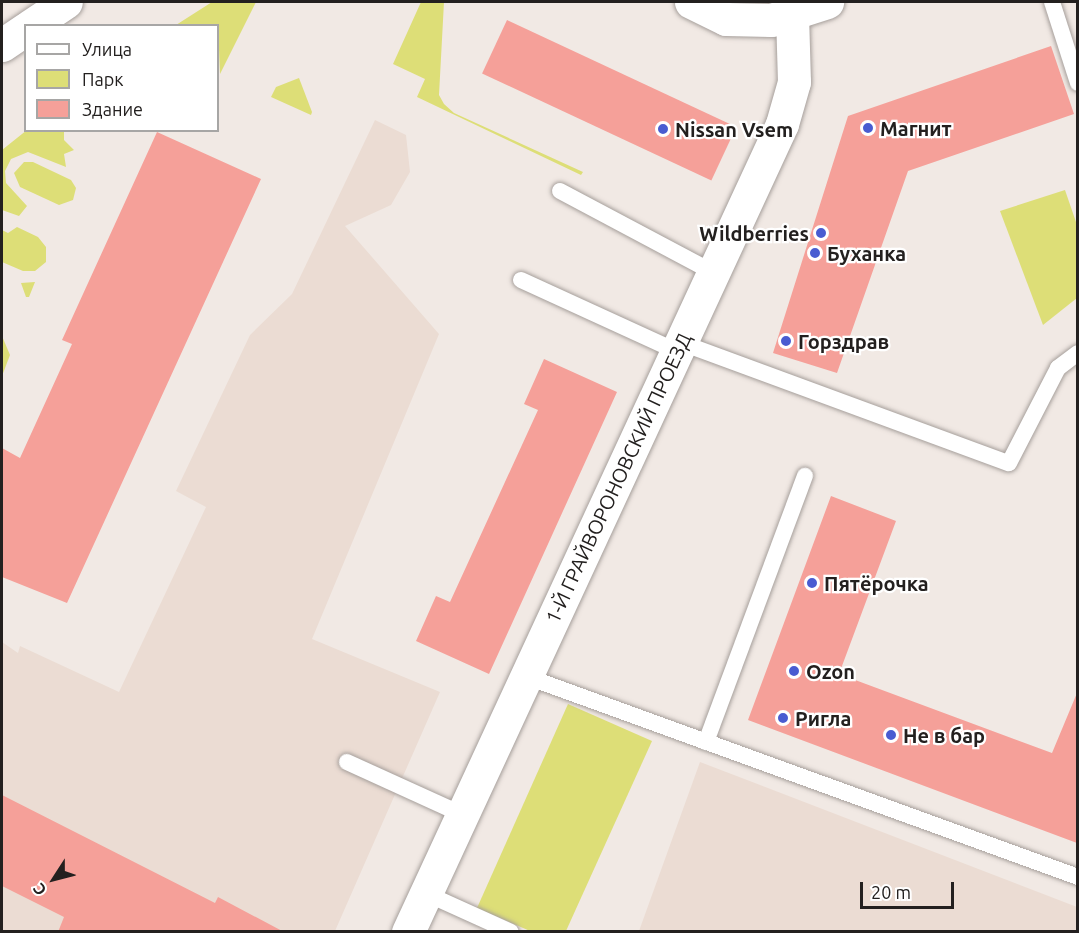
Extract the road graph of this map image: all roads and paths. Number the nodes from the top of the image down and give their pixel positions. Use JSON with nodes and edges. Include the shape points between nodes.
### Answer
{"nodes":[{"id":1,"x":691,"y":2,"type":"edge"},
{"id":2,"x":827,"y":2,"type":"edge"},
{"id":3,"x":1052,"y":2,"type":"edge"},
{"id":4,"x":48,"y":14,"type":"edge"},
{"id":5,"x":792,"y":15,"type":"junction"},
{"id":6,"x":33,"y":24,"type":"edge"},
{"id":7,"x":24,"y":30,"type":"edge"},
{"id":8,"x":2,"y":45,"type":"edge"},
{"id":9,"x":1077,"y":83,"type":"edge"},
{"id":10,"x":560,"y":191,"type":"dead end"},
{"id":11,"x":714,"y":273,"type":"junction"},
{"id":12,"x":521,"y":280,"type":"dead end"},
{"id":13,"x":680,"y":348,"type":"junction"},
{"id":14,"x":1077,"y":353,"type":"edge"},
{"id":15,"x":805,"y":476,"type":"dead end"},
{"id":16,"x":525,"y":676,"type":"junction"},
{"id":17,"x":706,"y":742,"type":"junction"},
{"id":18,"x":347,"y":762,"type":"dead end"},
{"id":19,"x":461,"y":814,"type":"junction"},
{"id":20,"x":1077,"y":876,"type":"edge"},
{"id":21,"x":425,"y":893,"type":"junction"},
{"id":22,"x":408,"y":932,"type":"edge"},
{"id":23,"x":511,"y":932,"type":"edge"}],
"edges":[{"from":1,"to":5,"type":"main road","via":[[726,19],[771,20]]},
{"from":2,"to":5,"type":"main road"},
{"from":3,"to":9,"type":"lane"},
{"from":4,"to":6,"type":"main road"},
{"from":5,"to":11,"type":"main road","name":"1-Й ГРАЙВОРОНОВСКИЙ ПРОЕЗД","via":[[794,82],[782,124]]},
{"from":7,"to":8,"type":"main road"},
{"from":10,"to":11,"type":"lane"},
{"from":11,"to":13,"type":"main road","name":"1-Й ГРАЙВОРОНОВСКИЙ ПРОЕЗД"},
{"from":12,"to":13,"type":"lane"},
{"from":13,"to":14,"type":"lane","via":[[1009,463],[1058,368]]},
{"from":13,"to":16,"type":"main road","name":"1-Й ГРАЙВОРОНОВСКИЙ ПРОЕЗД"},
{"from":15,"to":17,"type":"lane"},
{"from":16,"to":17,"type":"lane"},
{"from":16,"to":19,"type":"main road","name":"1-Й ГРАЙВОРОНОВСКИЙ ПРОЕЗД"},
{"from":17,"to":20,"type":"lane"},
{"from":18,"to":19,"type":"lane"},
{"from":19,"to":21,"type":"main road","name":"1-Й ГРАЙВОРОНОВСКИЙ ПРОЕЗД"},
{"from":21,"to":22,"type":"main road","name":"1-Й ГРАЙВОРОНОВСКИЙ ПРОЕЗД"},
{"from":21,"to":23,"type":"lane"}]}
